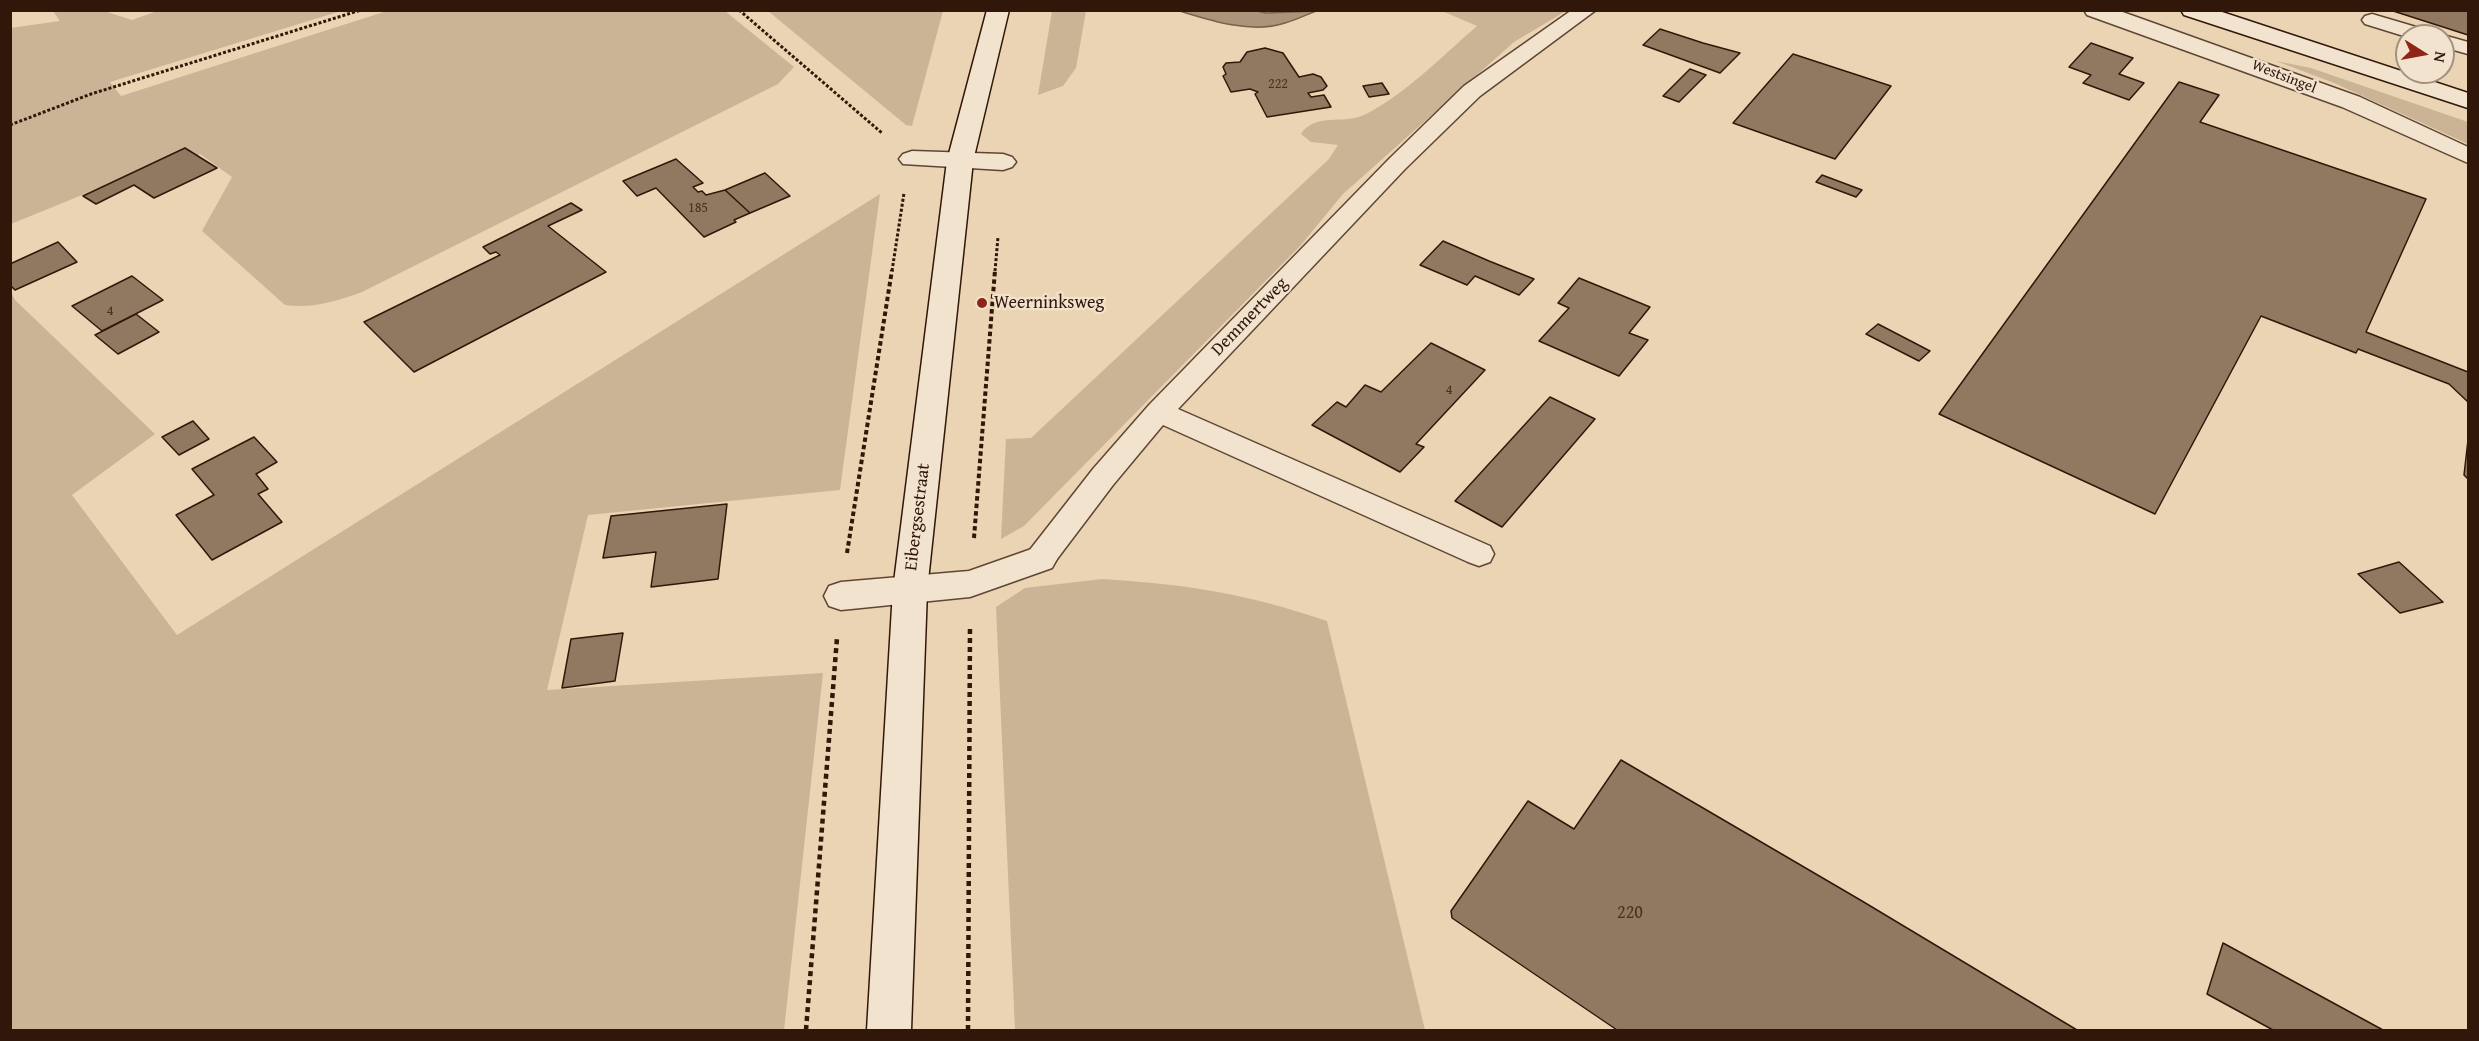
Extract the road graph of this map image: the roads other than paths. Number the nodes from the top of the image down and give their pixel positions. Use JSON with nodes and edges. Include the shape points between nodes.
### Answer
{"nodes":[{"id":1,"x":998,"y":10,"type":"edge"},
{"id":2,"x":1586,"y":10,"type":"edge"},
{"id":3,"x":2095,"y":10,"type":"edge"},
{"id":4,"x":2192,"y":10,"type":"edge"},
{"id":5,"x":2372,"y":20,"type":"dead end"},
{"id":6,"x":2395,"y":27,"type":"edge"},
{"id":7,"x":2469,"y":101,"type":"edge"},
{"id":8,"x":2469,"y":156,"type":"edge"},
{"id":9,"x":912,"y":159,"type":"road end"},
{"id":10,"x":960,"y":161,"type":"junction"},
{"id":11,"x":1003,"y":162,"type":"road end"},
{"id":12,"x":1159,"y":412,"type":"junction"},
{"id":13,"x":1479,"y":554,"type":"dead end"},
{"id":14,"x":1040,"y":559,"type":"joint"},
{"id":15,"x":910,"y":590,"type":"junction"},
{"id":16,"x":841,"y":596,"type":"road end"},
{"id":17,"x":889,"y":1030,"type":"edge"}],
"edges":[{"from":1,"to":10,"type":"main road","name":"Eibergsestraat"},
{"from":2,"to":12,"type":"lane","name":"Demmertweg","via":[[1472,91]]},
{"from":3,"to":8,"type":"main road","name":"Westsingel","via":[[2351,102]]},
{"from":4,"to":7,"type":"main road","name":"Westsingel"},
{"from":5,"to":6,"type":"lane"},
{"from":9,"to":10,"type":"main road"},
{"from":10,"to":11,"type":"main road"},
{"from":10,"to":15,"type":"main road","name":"Eibergsestraat"},
{"from":12,"to":13,"type":"lane"},
{"from":12,"to":14,"type":"lane","name":"Demmertweg"},
{"from":14,"to":15,"type":"main road","name":"Demmertweg","via":[[970,584]]},
{"from":15,"to":16,"type":"main road","name":"Demmertweg"},
{"from":15,"to":17,"type":"main road","name":"Eibergsestraat"}]}
